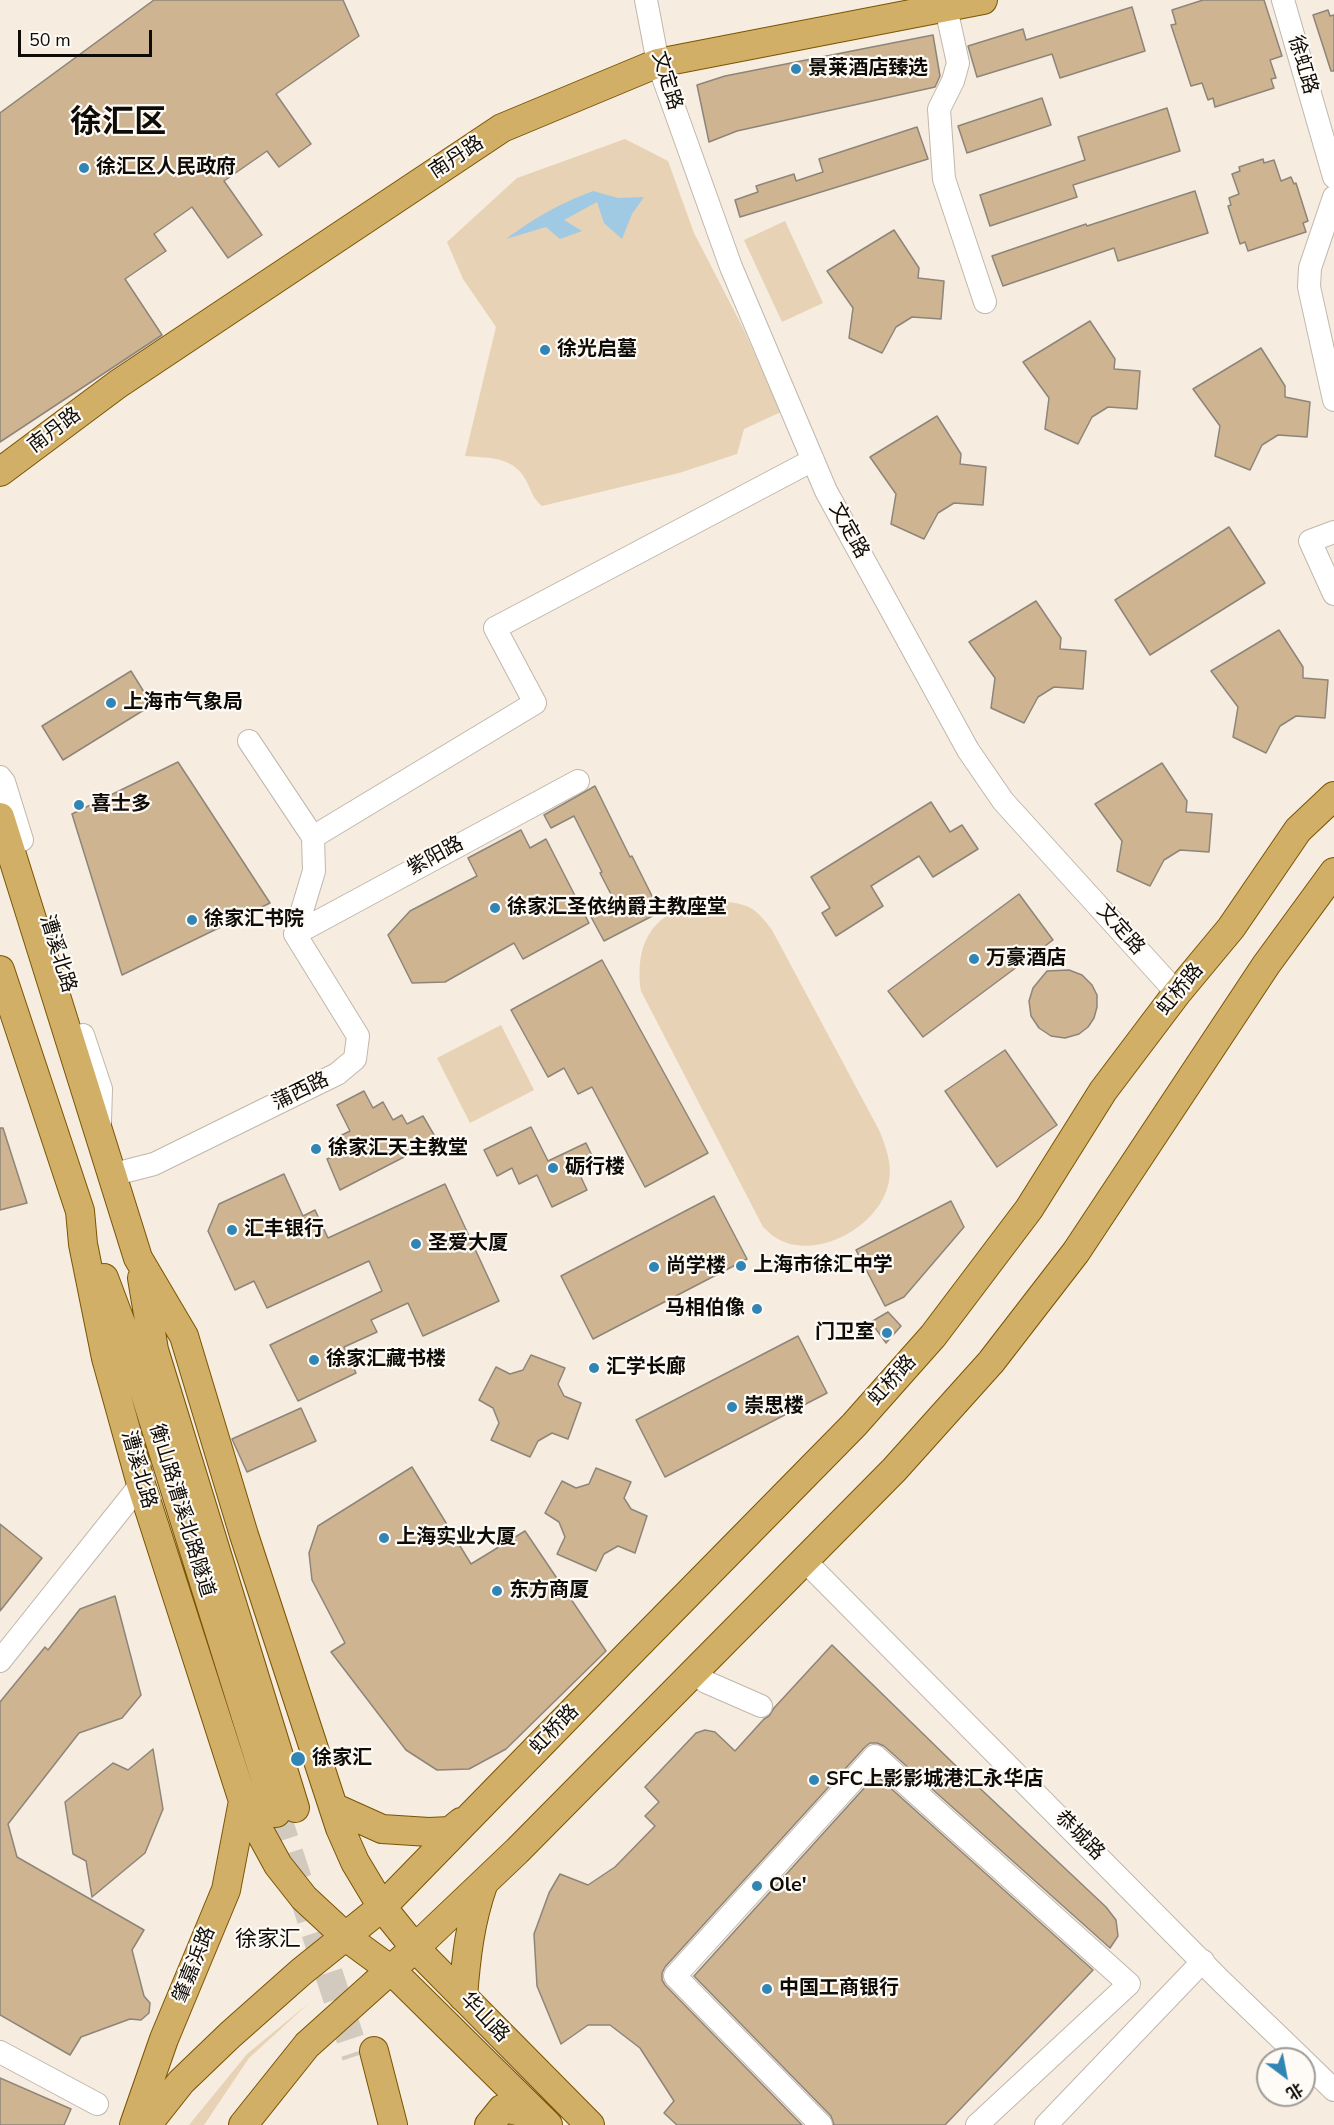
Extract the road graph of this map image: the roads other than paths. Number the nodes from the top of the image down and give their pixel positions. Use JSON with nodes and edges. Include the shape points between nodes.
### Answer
{"nodes":[{"id":1,"x":646,"y":0,"type":"edge"},
{"id":2,"x":983,"y":0,"type":"edge"},
{"id":3,"x":1283,"y":0,"type":"edge"},
{"id":4,"x":946,"y":8,"type":"junction"},
{"id":5,"x":658,"y":63,"type":"junction"},
{"id":6,"x":1333,"y":170,"type":"edge"},
{"id":7,"x":1334,"y":196,"type":"edge"},
{"id":8,"x":985,"y":302,"type":"dead end"},
{"id":9,"x":1334,"y":400,"type":"edge"},
{"id":10,"x":813,"y":460,"type":"junction"},
{"id":11,"x":0,"y":472,"type":"edge"},
{"id":12,"x":1334,"y":532,"type":"edge"},
{"id":13,"x":1334,"y":594,"type":"edge"},
{"id":14,"x":249,"y":741,"type":"dead end"},
{"id":15,"x":0,"y":777,"type":"edge"},
{"id":16,"x":578,"y":781,"type":"dead end"},
{"id":17,"x":1334,"y":796,"type":"edge"},
{"id":18,"x":0,"y":817,"type":"edge"},
{"id":19,"x":313,"y":837,"type":"junction"},
{"id":20,"x":1334,"y":872,"type":"edge"},
{"id":21,"x":295,"y":934,"type":"junction"},
{"id":22,"x":0,"y":970,"type":"edge"},
{"id":23,"x":1177,"y":993,"type":"junction"},
{"id":24,"x":100,"y":1133,"type":"junction"},
{"id":25,"x":111,"y":1175,"type":"junction"},
{"id":26,"x":80,"y":1211,"type":"junction"},
{"id":27,"x":138,"y":1258,"type":"junction"},
{"id":28,"x":141,"y":1484,"type":"junction"},
{"id":29,"x":805,"y":1561,"type":"junction"},
{"id":30,"x":0,"y":1661,"type":"edge"},
{"id":31,"x":694,"y":1673,"type":"junction"},
{"id":32,"x":761,"y":1706,"type":"dead end"},
{"id":33,"x":243,"y":1801,"type":"junction"},
{"id":34,"x":333,"y":1807,"type":"junction"},
{"id":35,"x":471,"y":1814,"type":"junction"},
{"id":36,"x":483,"y":1883,"type":"junction"},
{"id":37,"x":382,"y":1907,"type":"junction"},
{"id":38,"x":346,"y":1938,"type":"junction"},
{"id":39,"x":415,"y":1948,"type":"junction"},
{"id":40,"x":1203,"y":1961,"type":"junction"},
{"id":41,"x":391,"y":1970,"type":"junction"},
{"id":42,"x":464,"y":1997,"type":"junction"},
{"id":43,"x":1290,"y":2047,"type":"edge"},
{"id":44,"x":0,"y":2052,"type":"edge"},
{"id":45,"x":1316,"y":2073,"type":"edge"},
{"id":46,"x":1334,"y":2090,"type":"edge"},
{"id":47,"x":97,"y":2104,"type":"dead end"},
{"id":48,"x":134,"y":2125,"type":"edge"},
{"id":49,"x":147,"y":2125,"type":"edge"},
{"id":50,"x":243,"y":2125,"type":"edge"},
{"id":51,"x":373,"y":2125,"type":"edge"},
{"id":52,"x":393,"y":2125,"type":"edge"},
{"id":53,"x":489,"y":2125,"type":"edge"},
{"id":54,"x":540,"y":2125,"type":"edge"},
{"id":55,"x":548,"y":2125,"type":"edge"},
{"id":56,"x":590,"y":2125,"type":"edge"},
{"id":57,"x":822,"y":2125,"type":"edge"},
{"id":58,"x":977,"y":2125,"type":"edge"},
{"id":59,"x":1046,"y":2125,"type":"edge"}],
"edges":[{"from":1,"to":5,"type":"street","name":"文定路"},
{"from":2,"to":4,"type":"main road","name":"南丹路"},
{"from":3,"to":6,"type":"street","name":"徐虹路"},
{"from":4,"to":5,"type":"main road","name":"南丹路"},
{"from":4,"to":8,"type":"street","via":[[958,63],[939,109],[944,179]]},
{"from":5,"to":10,"type":"street","name":"文定路","via":[[731,267]]},
{"from":5,"to":11,"type":"main road","name":"南丹路","via":[[502,128],[118,384]]},
{"from":7,"to":9,"type":"street","via":[[1312,261],[1309,287]]},
{"from":10,"to":19,"type":"street","via":[[495,628],[535,703]]},
{"from":10,"to":23,"type":"street","name":"文定路","via":[[826,492],[968,750],[1003,801]]},
{"from":12,"to":13,"type":"street","via":[[1311,541]]},
{"from":14,"to":19,"type":"street"},
{"from":15,"to":24,"type":"street","name":"漕溪北路","via":[[101,1089]]},
{"from":16,"to":21,"type":"street","name":"紫阳路"},
{"from":17,"to":23,"type":"main road","name":"虹桥路","via":[[1298,830],[1232,927]]},
{"from":18,"to":24,"type":"main road","name":"漕溪北路"},
{"from":19,"to":21,"type":"street","via":[[314,871]]},
{"from":20,"to":29,"type":"main road","via":[[1266,965],[1076,1252],[991,1362]]},
{"from":21,"to":25,"type":"street","name":"蒲西路","via":[[358,1036],[355,1059],[337,1074],[154,1164]]},
{"from":22,"to":26,"type":"main road","name":"漕溪北路"},
{"from":23,"to":35,"type":"main road","name":"虹桥路","via":[[1103,1091],[1029,1209],[933,1336],[854,1425]]},
{"from":24,"to":25,"type":"main road","name":"漕溪北路"},
{"from":25,"to":27,"type":"main road","name":"漕溪北路"},
{"from":26,"to":27,"type":"main road","name":"衡山路漕溪北路隧道","via":[[133,1355],[285,1811],[154,1350]]},
{"from":26,"to":28,"type":"main road","name":"漕溪北路","via":[[106,1358]]},
{"from":27,"to":34,"type":"main road","name":"漕溪北路","via":[[183,1336]]},
{"from":28,"to":30,"type":"street"},
{"from":28,"to":33,"type":"main road","name":"漕溪北路"},
{"from":29,"to":31,"type":"main road"},
{"from":29,"to":40,"type":"street","name":"恭城路"},
{"from":31,"to":32,"type":"street"},
{"from":31,"to":36,"type":"main road"},
{"from":33,"to":38,"type":"main road","name":"漕溪北路","via":[[278,1865],[304,1898]]},
{"from":33,"to":48,"type":"main road","name":"肇嘉浜路","via":[[226,1890],[164,2039]]},
{"from":34,"to":35,"type":"main road","via":[[382,1829],[402,1831],[450,1830]]},
{"from":34,"to":37,"type":"main road","name":"漕溪北路","via":[[355,1862]]},
{"from":35,"to":37,"type":"main road","name":"虹桥路"},
{"from":36,"to":39,"type":"main road"},
{"from":36,"to":42,"type":"main road","via":[[468,1943]]},
{"from":37,"to":38,"type":"main road"},
{"from":37,"to":39,"type":"main road","name":"华山路"},
{"from":38,"to":41,"type":"main road","name":"华山路"},
{"from":38,"to":49,"type":"main road","via":[[230,2035],[182,2082]]},
{"from":39,"to":41,"type":"main road"},
{"from":39,"to":42,"type":"main road","name":"华山路"},
{"from":40,"to":43,"type":"street","name":"恭城路"},
{"from":40,"to":59,"type":"street"},
{"from":41,"to":50,"type":"main road","via":[[307,2044]]},
{"from":41,"to":55,"type":"main road","name":"华山路"},
{"from":42,"to":56,"type":"main road","name":"华山路"},
{"from":44,"to":47,"type":"street"},
{"from":45,"to":46,"type":"street","name":"恭城路"},
{"from":51,"to":52,"type":"main road","via":[[365,2054]]},
{"from":53,"to":54,"type":"main road","via":[[501,2109],[526,2113]]},
{"from":57,"to":58,"type":"street","via":[[675,1976],[874,1756],[1129,1984]]}]}
